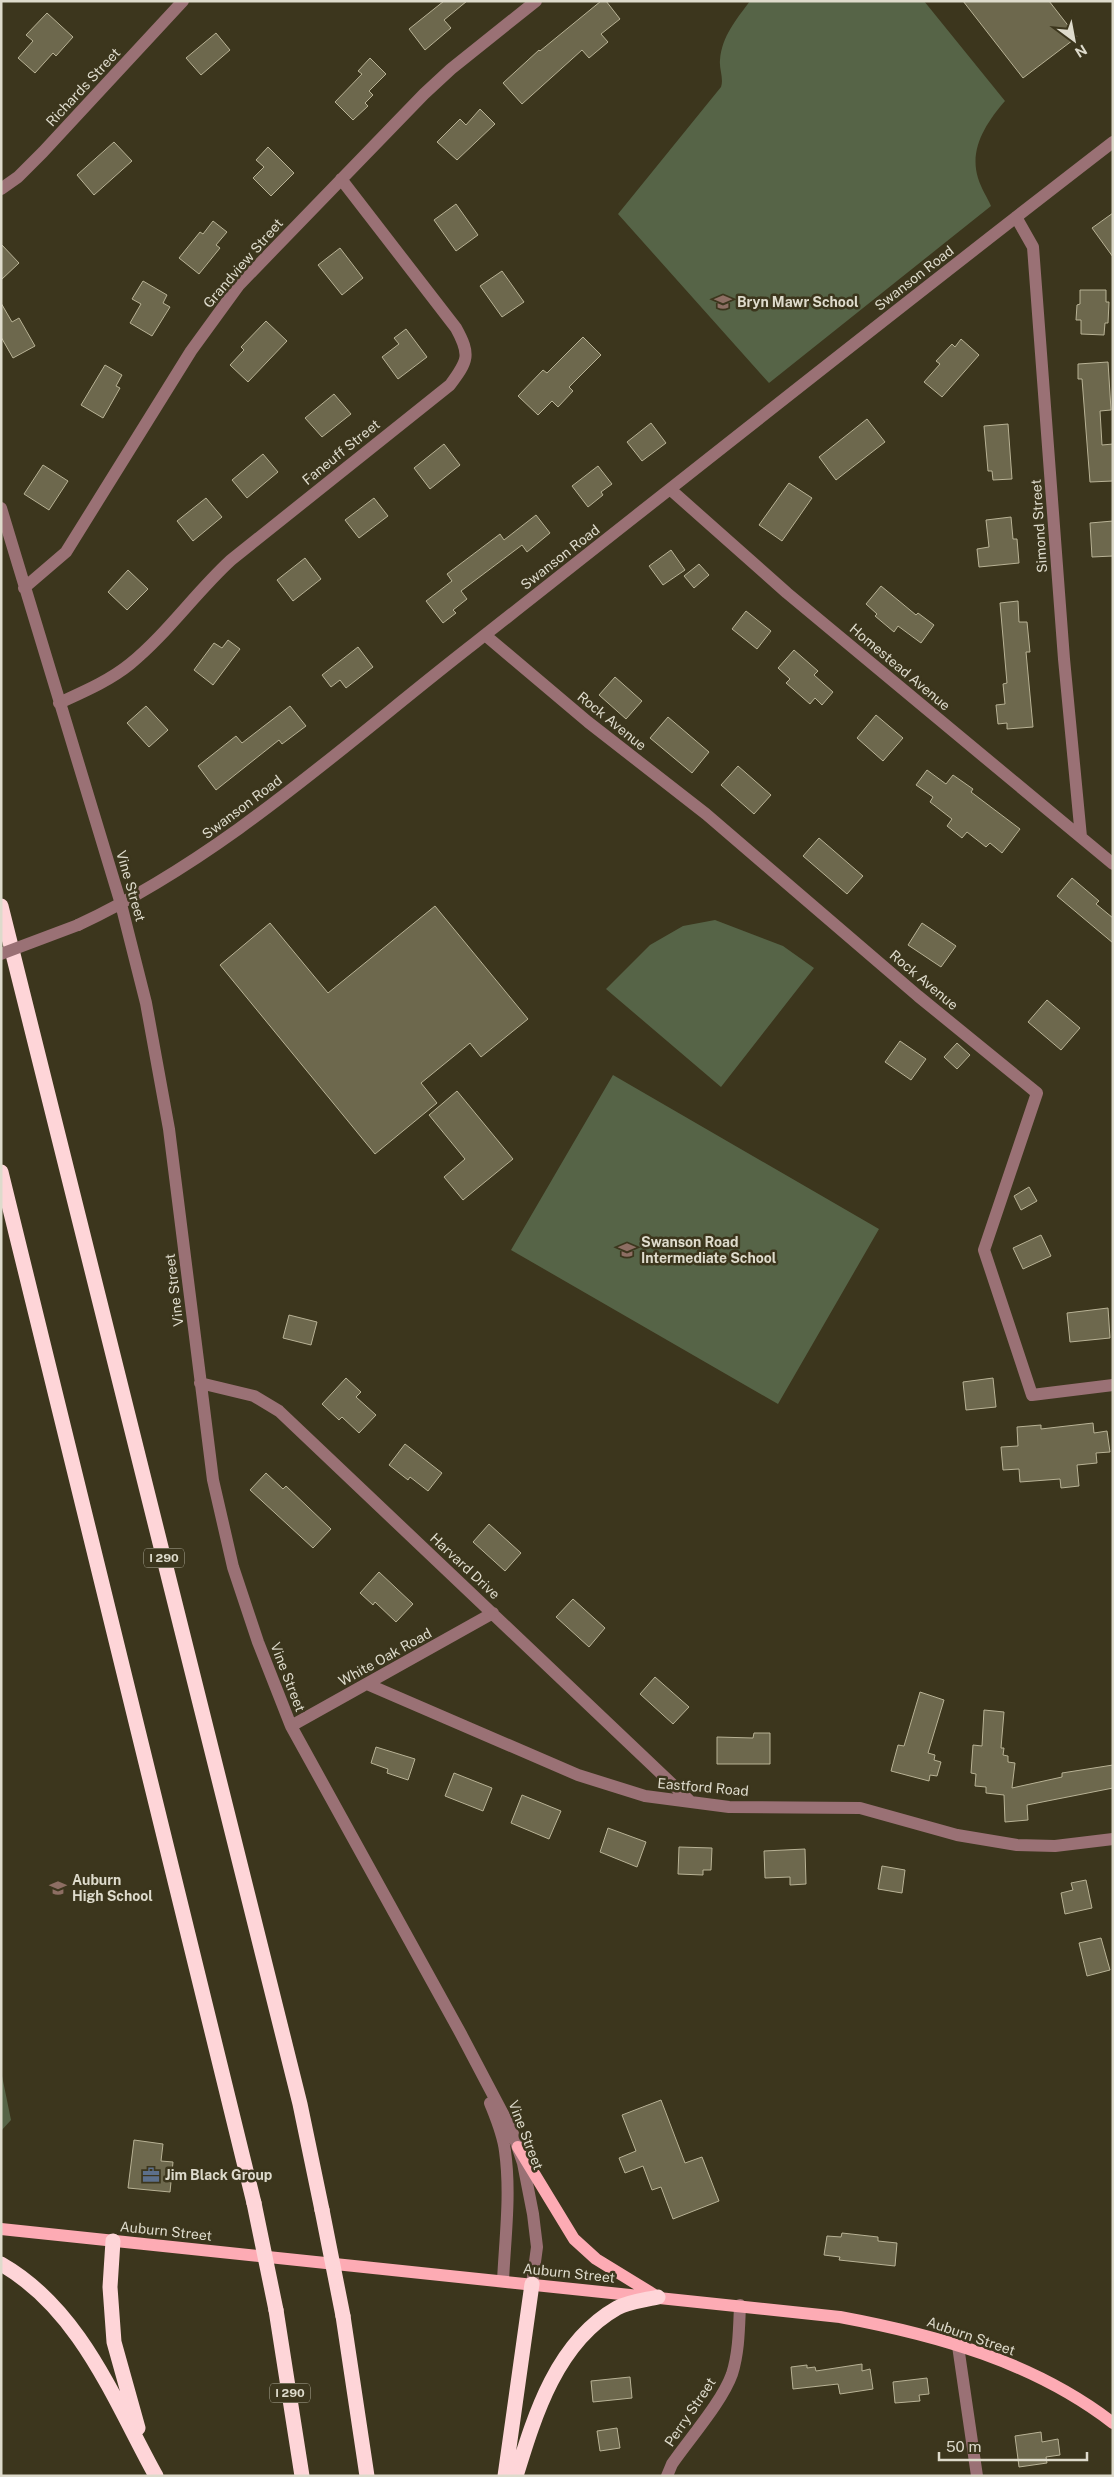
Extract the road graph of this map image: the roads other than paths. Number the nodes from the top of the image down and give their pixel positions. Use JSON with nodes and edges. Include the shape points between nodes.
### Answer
{"nodes":[{"id":1,"x":183,"y":1,"type":"edge"},
{"id":2,"x":536,"y":1,"type":"edge"},
{"id":3,"x":1113,"y":142,"type":"edge"},
{"id":4,"x":341,"y":179,"type":"junction"},
{"id":5,"x":1,"y":190,"type":"edge"},
{"id":6,"x":1016,"y":217,"type":"junction"},
{"id":7,"x":671,"y":490,"type":"junction"},
{"id":8,"x":1,"y":508,"type":"edge"},
{"id":9,"x":24,"y":588,"type":"junction"},
{"id":10,"x":485,"y":635,"type":"junction"},
{"id":11,"x":59,"y":703,"type":"junction"},
{"id":12,"x":1081,"y":837,"type":"junction"},
{"id":13,"x":1113,"y":864,"type":"edge"},
{"id":14,"x":121,"y":904,"type":"junction"},
{"id":15,"x":1,"y":906,"type":"edge"},
{"id":16,"x":1,"y":954,"type":"edge"},
{"id":17,"x":1,"y":1172,"type":"edge"},
{"id":18,"x":200,"y":1383,"type":"junction"},
{"id":19,"x":1113,"y":1385,"type":"edge"},
{"id":20,"x":493,"y":1613,"type":"junction"},
{"id":21,"x":367,"y":1684,"type":"junction"},
{"id":22,"x":291,"y":1726,"type":"junction"},
{"id":23,"x":690,"y":1802,"type":"junction"},
{"id":24,"x":1113,"y":1839,"type":"edge"},
{"id":25,"x":461,"y":2034,"type":"junction"},
{"id":26,"x":518,"y":2147,"type":"junction"},
{"id":27,"x":1,"y":2230,"type":"edge"},
{"id":28,"x":113,"y":2241,"type":"junction"},
{"id":29,"x":1,"y":2264,"type":"edge"},
{"id":30,"x":503,"y":2281,"type":"junction"},
{"id":31,"x":532,"y":2284,"type":"junction"},
{"id":32,"x":658,"y":2297,"type":"junction"},
{"id":33,"x":740,"y":2305,"type":"junction"},
{"id":34,"x":958,"y":2346,"type":"junction"},
{"id":35,"x":1113,"y":2423,"type":"edge"},
{"id":36,"x":155,"y":2475,"type":"edge"},
{"id":37,"x":302,"y":2476,"type":"edge"},
{"id":38,"x":367,"y":2476,"type":"edge"},
{"id":39,"x":505,"y":2476,"type":"edge"},
{"id":40,"x":516,"y":2476,"type":"edge"},
{"id":41,"x":668,"y":2476,"type":"edge"},
{"id":42,"x":977,"y":2476,"type":"edge"}],
"edges":[{"from":1,"to":5,"type":"street","name":"Richards Street","via":[[43,152]]},
{"from":2,"to":4,"type":"street","name":"Grandview Street","via":[[444,76]]},
{"from":3,"to":6,"type":"street","name":"Swanson Road"},
{"from":4,"to":9,"type":"street","name":"Grandview Street","via":[[233,293],[196,344],[66,552]]},
{"from":4,"to":11,"type":"street","name":"Faneuff Street","via":[[456,328],[466,348],[464,367],[450,385],[231,560],[145,652],[94,687]]},
{"from":6,"to":7,"type":"street","name":"Swanson Road"},
{"from":6,"to":12,"type":"street","name":"Simond Street","via":[[1033,247]]},
{"from":7,"to":10,"type":"street","name":"Swanson Road"},
{"from":7,"to":12,"type":"street","name":"Homestead Avenue","via":[[787,593]]},
{"from":8,"to":9,"type":"street","name":"Vine Street"},
{"from":9,"to":11,"type":"street","name":"Vine Street"},
{"from":10,"to":14,"type":"street","name":"Swanson Road","via":[[259,816],[181,870]]},
{"from":10,"to":19,"type":"street","name":"Rock Avenue","via":[[588,722],[706,814],[918,996],[1037,1093],[984,1250],[1032,1395]]},
{"from":11,"to":14,"type":"street","name":"Vine Street"},
{"from":12,"to":13,"type":"street","name":"Homestead Avenue"},
{"from":14,"to":16,"type":"street","name":"Swanson Road","bridge":true,"via":[[78,925]]},
{"from":14,"to":18,"type":"street","name":"Vine Street","via":[[146,1003],[165,1104]]},
{"from":15,"to":38,"type":"highway","number":"I 290","bridge":true,"via":[[296,2086],[343,2316]]},
{"from":17,"to":37,"type":"highway","number":"I 290","bridge":true,"via":[[254,2203],[276,2310]]},
{"from":18,"to":20,"type":"street","name":"Harvard Drive","via":[[254,1396],[272,1405]]},
{"from":18,"to":22,"type":"street","name":"Vine Street","via":[[224,1535],[258,1642]]},
{"from":20,"to":21,"type":"street","name":"White Oak Road"},
{"from":20,"to":23,"type":"street","name":"Harvard Drive"},
{"from":21,"to":22,"type":"street","name":"White Oak Road"},
{"from":21,"to":23,"type":"street","name":"Eastford Road","via":[[596,1781],[645,1796]]},
{"from":22,"to":25,"type":"street","name":"Vine Street"},
{"from":23,"to":24,"type":"street","name":"Eastford Road","via":[[729,1807],[860,1808],[938,1830],[1016,1845],[1056,1846]]},
{"from":25,"to":26,"type":"street","name":"Vine Street","via":[[497,2099]]},
{"from":25,"to":30,"type":"street","name":"Vine Street","via":[[491,2105],[505,2149],[507,2218]]},
{"from":26,"to":31,"type":"street","name":"Vine Street","via":[[531,2198],[537,2247]]},
{"from":26,"to":32,"type":"main road","via":[[584,2250]]},
{"from":27,"to":28,"type":"main road","name":"Auburn Street"},
{"from":28,"to":30,"type":"main road","name":"Auburn Street"},
{"from":28,"to":36,"type":"highway","via":[[110,2303],[114,2342],[130,2403]]},
{"from":29,"to":36,"type":"highway","via":[[32,2284],[71,2327]]},
{"from":30,"to":31,"type":"main road","name":"Auburn Street"},
{"from":31,"to":32,"type":"main road","name":"Auburn Street"},
{"from":31,"to":39,"type":"highway"},
{"from":32,"to":33,"type":"main road","name":"Auburn Street"},
{"from":32,"to":40,"type":"highway","via":[[618,2307],[581,2336],[555,2372],[534,2420]]},
{"from":33,"to":34,"type":"main road","name":"Auburn Street","via":[[840,2317],[911,2331]]},
{"from":33,"to":41,"type":"street","name":"Perry Street","via":[[738,2349],[731,2376],[724,2391],[672,2464]]},
{"from":34,"to":35,"type":"main road","name":"Auburn Street","via":[[985,2353],[1035,2375]]},
{"from":34,"to":42,"type":"street"}]}
